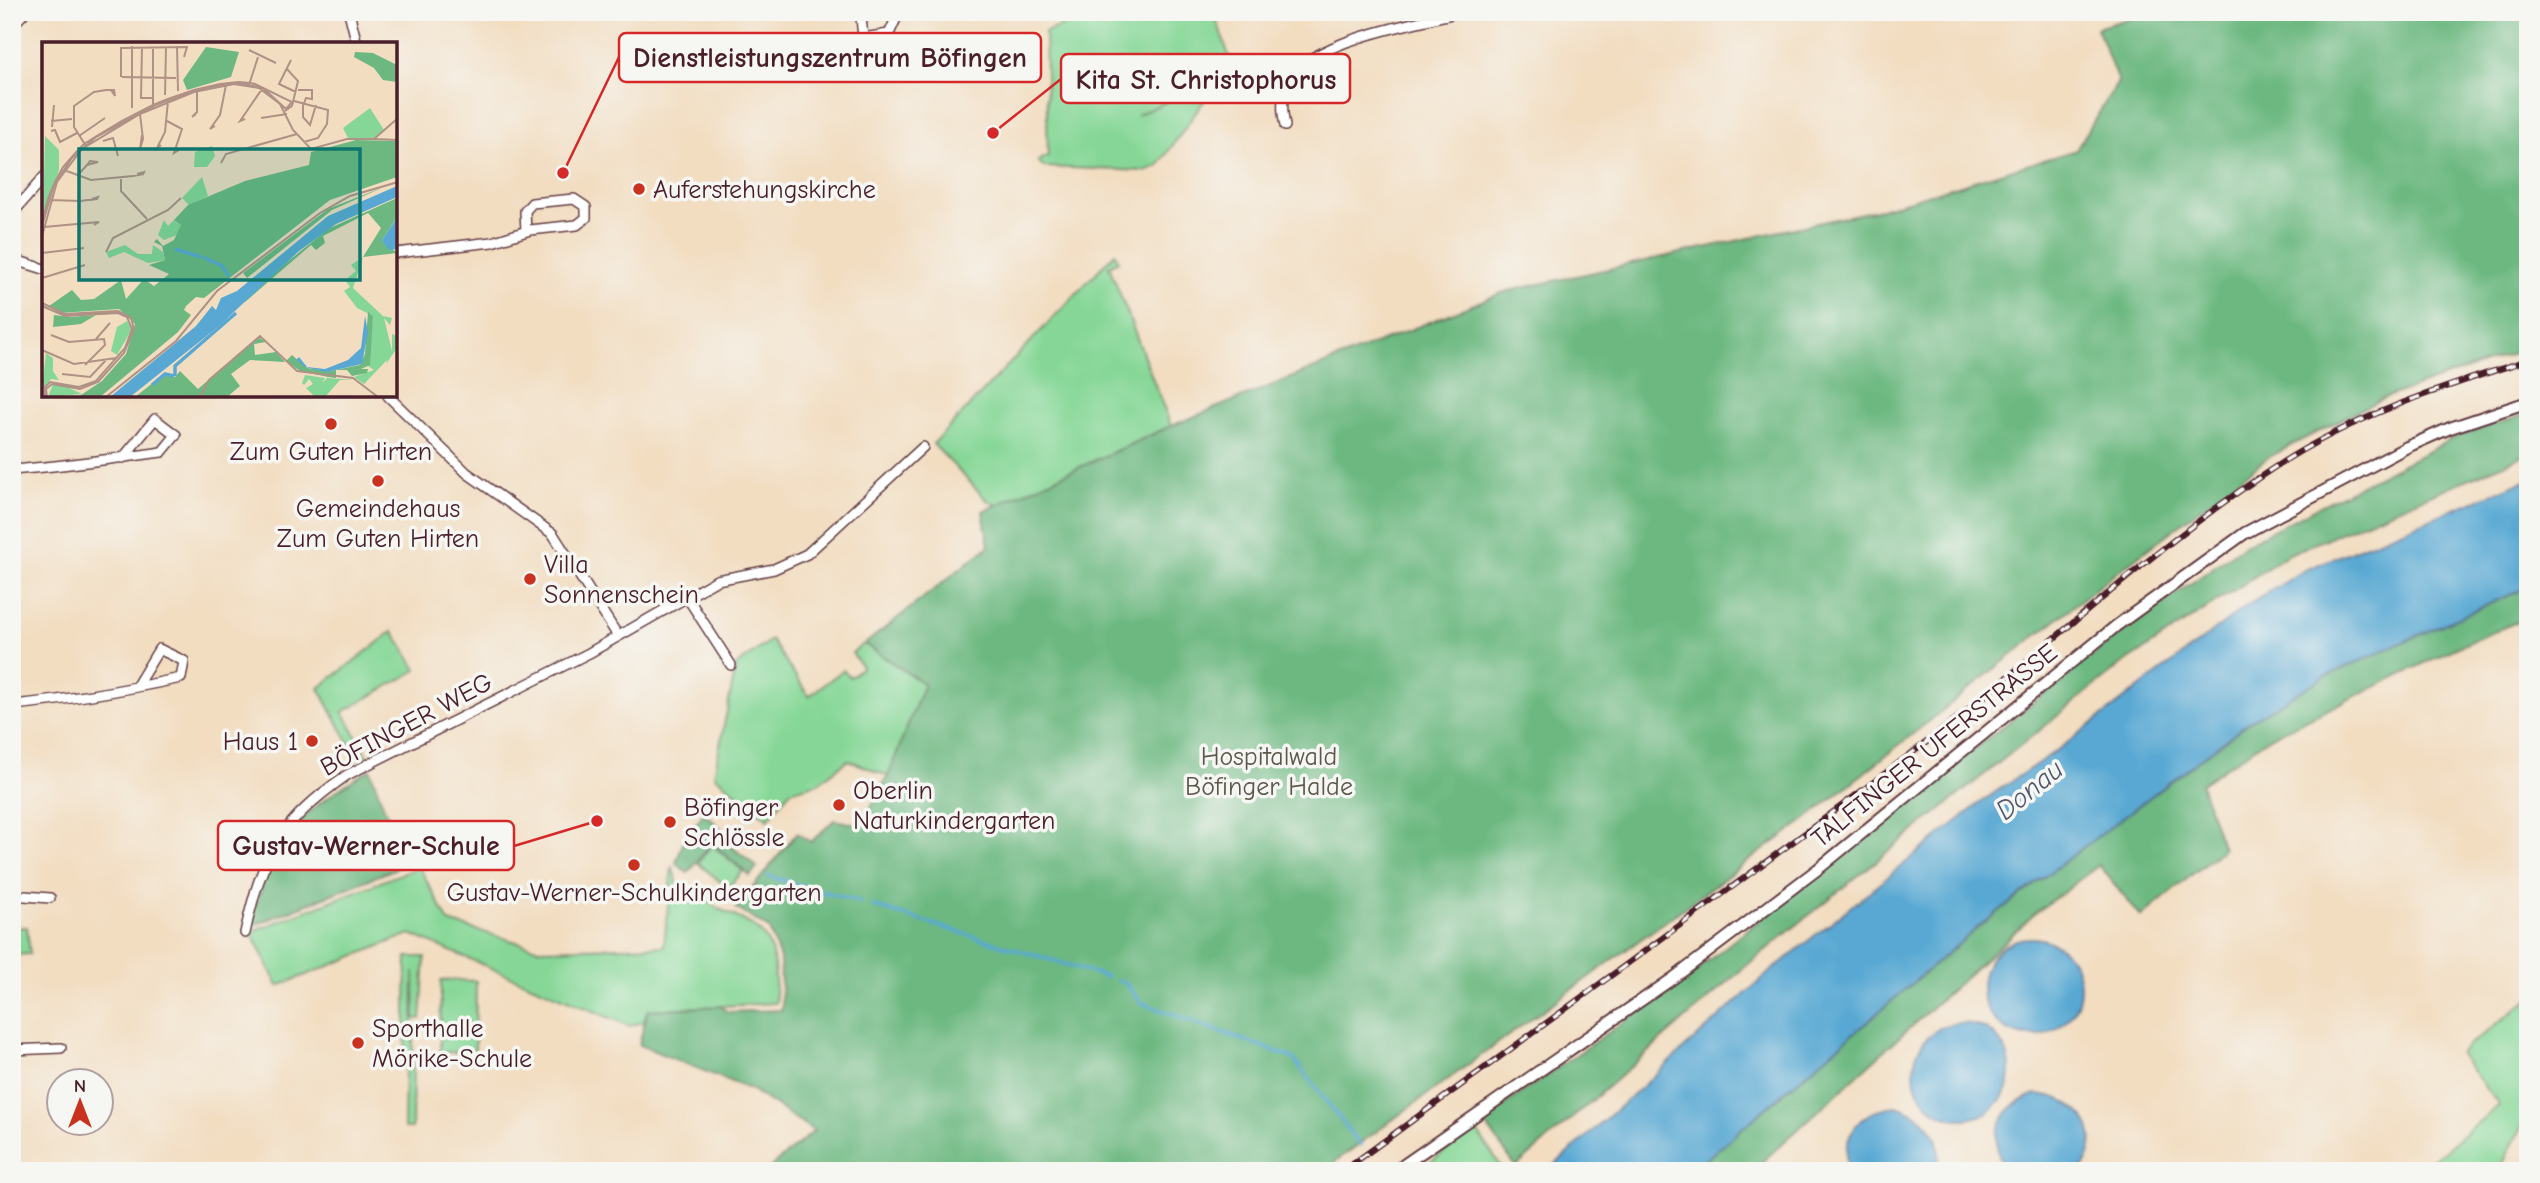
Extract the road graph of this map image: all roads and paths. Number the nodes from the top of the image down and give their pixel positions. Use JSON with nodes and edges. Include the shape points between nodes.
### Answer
{"nodes":[{"id":1,"x":25,"y":12,"type":"edge"},
{"id":2,"x":349,"y":12,"type":"edge"},
{"id":3,"x":884,"y":12,"type":"edge"},
{"id":4,"x":899,"y":12,"type":"edge"},
{"id":5,"x":1459,"y":12,"type":"edge"},
{"id":6,"x":12,"y":26,"type":"edge"},
{"id":7,"x":356,"y":42,"type":"edge"},
{"id":8,"x":1285,"y":127,"type":"dead end"},
{"id":9,"x":42,"y":179,"type":"edge"},
{"id":10,"x":12,"y":214,"type":"edge"},
{"id":11,"x":526,"y":231,"type":"junction"},
{"id":12,"x":397,"y":253,"type":"edge"},
{"id":13,"x":12,"y":259,"type":"edge"},
{"id":14,"x":42,"y":268,"type":"edge"},
{"id":15,"x":389,"y":397,"type":"edge"},
{"id":16,"x":2528,"y":402,"type":"edge"},
{"id":17,"x":923,"y":447,"type":"dead end"},
{"id":18,"x":123,"y":458,"type":"junction"},
{"id":19,"x":12,"y":470,"type":"edge"},
{"id":20,"x":687,"y":597,"type":"junction"},
{"id":21,"x":618,"y":636,"type":"junction"},
{"id":22,"x":731,"y":665,"type":"dead end"},
{"id":23,"x":136,"y":687,"type":"junction"},
{"id":24,"x":12,"y":705,"type":"edge"},
{"id":25,"x":12,"y":895,"type":"edge"},
{"id":26,"x":50,"y":898,"type":"dead end"},
{"id":27,"x":244,"y":933,"type":"dead end"},
{"id":28,"x":61,"y":1048,"type":"dead end"},
{"id":29,"x":12,"y":1050,"type":"edge"},
{"id":30,"x":1395,"y":1171,"type":"edge"}],
"edges":[{"from":1,"to":6,"type":"street"},
{"from":2,"to":7,"type":"street"},
{"from":3,"to":4,"type":"street","via":[[860,17],[863,38],[889,34]]},
{"from":5,"to":8,"type":"street","via":[[1333,47],[1306,62],[1284,92]]},
{"from":9,"to":10,"type":"street"},
{"from":11,"to":11,"type":"street","via":[[579,225],[586,218],[586,207],[574,199],[532,203],[525,211]]},
{"from":11,"to":12,"type":"street","via":[[492,242]]},
{"from":13,"to":14,"type":"street"},
{"from":15,"to":21,"type":"street","via":[[465,471],[556,538]]},
{"from":16,"to":30,"type":"street","name":"TALFINGER UFERSTRASSE","via":[[2407,447],[2245,533],[2116,626],[1882,818],[1675,977]]},
{"from":17,"to":20,"type":"street","name":"BÖFINGER WEG","via":[[807,554],[774,569],[717,580]]},
{"from":18,"to":18,"type":"street","via":[[162,452],[176,435],[155,419]]},
{"from":18,"to":19,"type":"street"},
{"from":20,"to":21,"type":"street","name":"BÖFINGER WEG"},
{"from":20,"to":22,"type":"street"},
{"from":21,"to":27,"type":"street","name":"BÖFINGER WEG","via":[[347,775],[310,801],[275,841],[255,885]]},
{"from":23,"to":23,"type":"street","via":[[181,678],[184,661],[159,649]]},
{"from":23,"to":24,"type":"street"},
{"from":25,"to":26,"type":"street"},
{"from":28,"to":29,"type":"street"}]}
